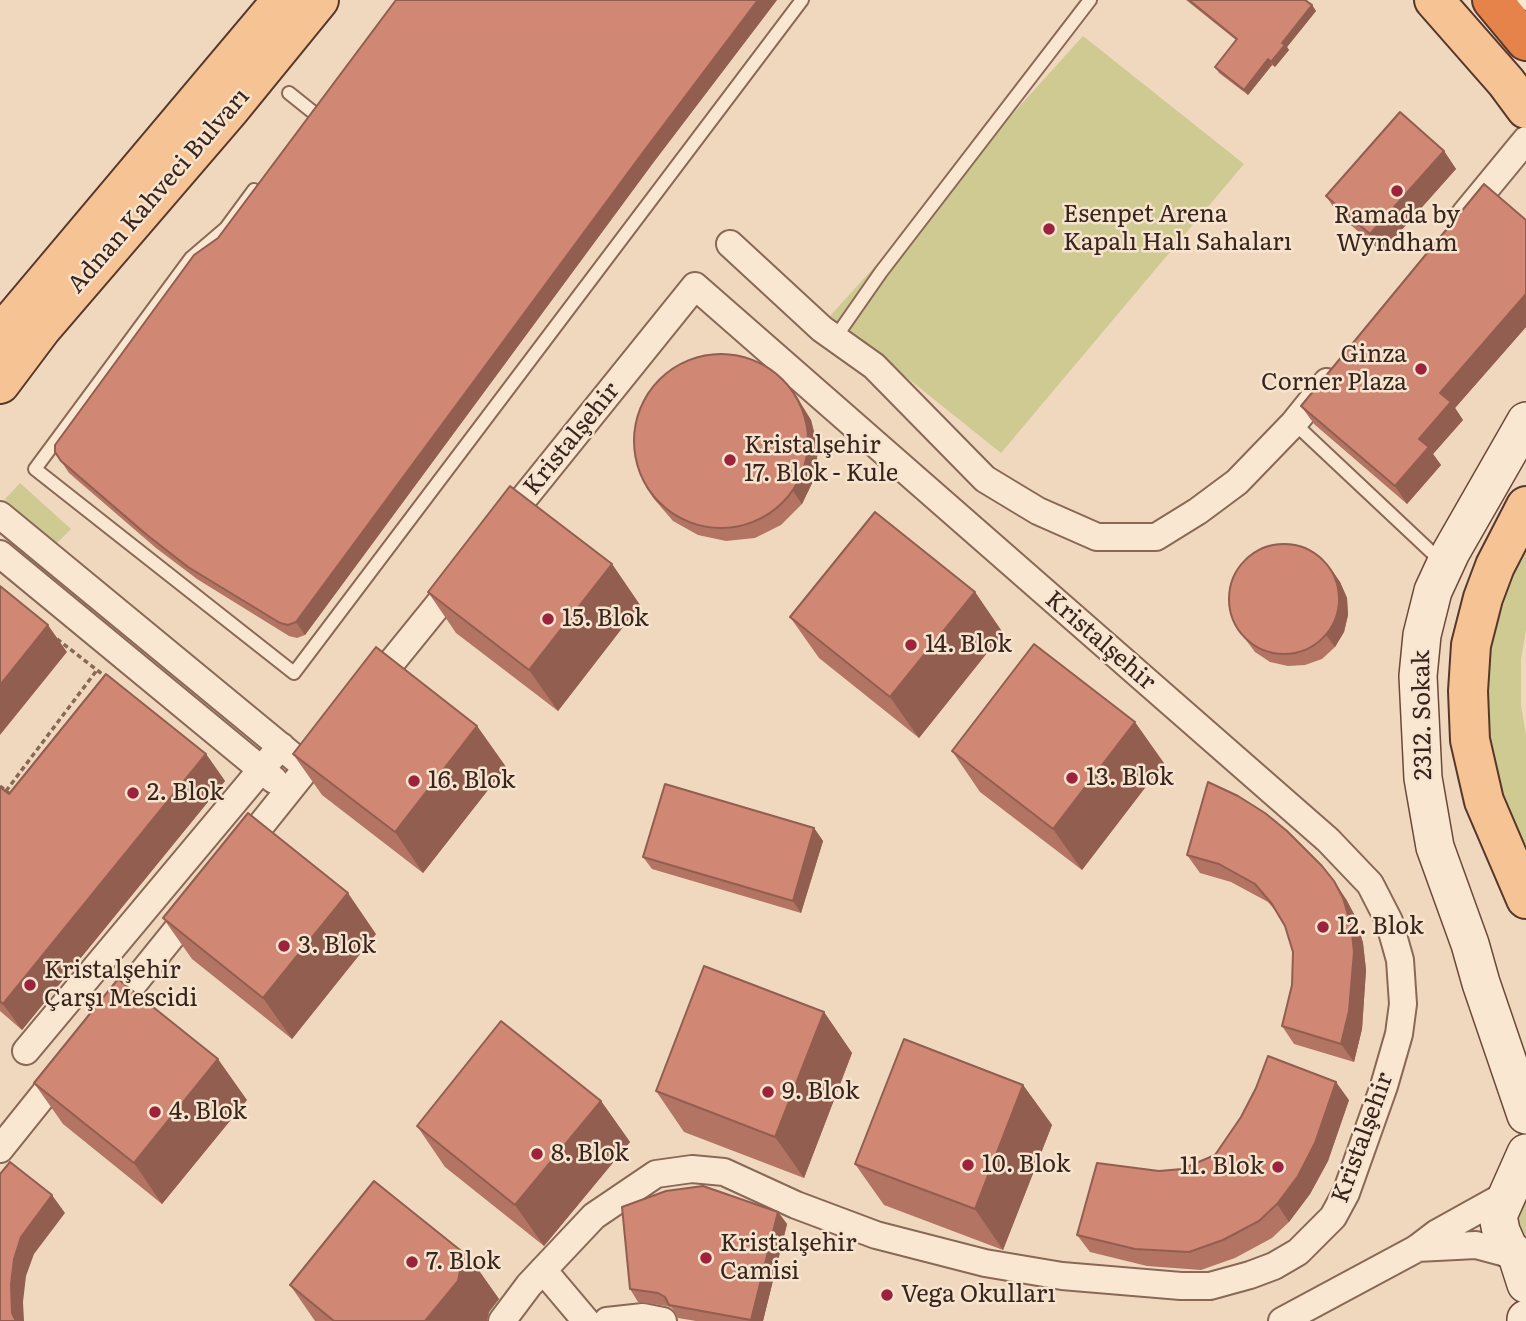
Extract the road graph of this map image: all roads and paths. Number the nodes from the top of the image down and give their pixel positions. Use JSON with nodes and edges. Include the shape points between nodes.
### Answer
{"nodes":[{"id":1,"x":282,"y":0,"type":"edge"},
{"id":2,"x":319,"y":0,"type":"edge"},
{"id":3,"x":802,"y":0,"type":"edge"},
{"id":4,"x":1090,"y":0,"type":"edge"},
{"id":5,"x":1434,"y":0,"type":"edge"},
{"id":6,"x":1492,"y":0,"type":"edge"},
{"id":7,"x":1523,"y":0,"type":"edge"},
{"id":8,"x":1526,"y":4,"type":"edge"},
{"id":9,"x":1526,"y":41,"type":"edge"},
{"id":10,"x":289,"y":93,"type":"dead end"},
{"id":11,"x":1526,"y":109,"type":"edge"},
{"id":12,"x":314,"y":113,"type":"edge"},
{"id":13,"x":1526,"y":139,"type":"edge"},
{"id":14,"x":266,"y":176,"type":"edge"},
{"id":15,"x":1449,"y":234,"type":"edge"},
{"id":16,"x":730,"y":244,"type":"dead end"},
{"id":17,"x":835,"y":338,"type":"junction"},
{"id":18,"x":5,"y":356,"type":"edge"},
{"id":19,"x":1345,"y":360,"type":"edge"},
{"id":20,"x":1526,"y":421,"type":"edge"},
{"id":21,"x":1294,"y":423,"type":"junction"},
{"id":22,"x":1526,"y":506,"type":"edge"},
{"id":23,"x":0,"y":515,"type":"edge"},
{"id":24,"x":0,"y":554,"type":"edge"},
{"id":25,"x":1444,"y":565,"type":"junction"},
{"id":26,"x":88,"y":587,"type":"junction"},
{"id":27,"x":69,"y":612,"type":"junction"},
{"id":28,"x":54,"y":636,"type":"dead end"},
{"id":29,"x":179,"y":663,"type":"junction"},
{"id":30,"x":97,"y":670,"type":"junction"},
{"id":31,"x":108,"y":679,"type":"edge"},
{"id":32,"x":160,"y":686,"type":"junction"},
{"id":33,"x":359,"y":704,"type":"edge"},
{"id":34,"x":342,"y":725,"type":"edge"},
{"id":35,"x":281,"y":746,"type":"junction"},
{"id":36,"x":307,"y":768,"type":"junction"},
{"id":37,"x":261,"y":769,"type":"junction"},
{"id":38,"x":0,"y":786,"type":"edge"},
{"id":39,"x":6,"y":791,"type":"junction"},
{"id":40,"x":288,"y":792,"type":"junction"},
{"id":41,"x":17,"y":799,"type":"edge"},
{"id":42,"x":227,"y":868,"type":"edge"},
{"id":43,"x":209,"y":889,"type":"edge"},
{"id":44,"x":1526,"y":899,"type":"edge"},
{"id":45,"x":1470,"y":944,"type":"junction"},
{"id":46,"x":96,"y":1030,"type":"edge"},
{"id":47,"x":1526,"y":1034,"type":"edge"},
{"id":48,"x":26,"y":1051,"type":"dead end"},
{"id":49,"x":78,"y":1052,"type":"edge"},
{"id":50,"x":1526,"y":1115,"type":"edge"},
{"id":51,"x":0,"y":1149,"type":"edge"},
{"id":52,"x":1526,"y":1153,"type":"edge"},
{"id":53,"x":1517,"y":1190,"type":"edge"},
{"id":54,"x":1416,"y":1249,"type":"junction"},
{"id":55,"x":1523,"y":1266,"type":"edge"},
{"id":56,"x":543,"y":1270,"type":"junction"},
{"id":57,"x":502,"y":1321,"type":"edge"},
{"id":58,"x":586,"y":1321,"type":"edge"},
{"id":59,"x":607,"y":1321,"type":"edge"},
{"id":60,"x":663,"y":1321,"type":"edge"},
{"id":61,"x":1282,"y":1321,"type":"edge"}],
"edges":[{"from":1,"to":18,"type":"main road","name":"Adnan Kahveci Bulvarı"},
{"from":2,"to":18,"type":"main road","name":"Adnan Kahveci Bulvarı","via":[[51,318]]},
{"from":3,"to":14,"type":"lane","via":[[294,673],[35,469],[191,258],[226,228]]},
{"from":4,"to":17,"type":"lane"},
{"from":5,"to":11,"type":"main road"},
{"from":6,"to":9,"type":"highway"},
{"from":7,"to":8,"type":"lane"},
{"from":10,"to":12,"type":"lane"},
{"from":13,"to":15,"type":"street"},
{"from":16,"to":17,"type":"street"},
{"from":17,"to":21,"type":"street","via":[[874,366],[985,479],[1038,511],[1097,537],[1156,537],[1237,482]]},
{"from":19,"to":21,"type":"street"},
{"from":20,"to":25,"type":"street","name":"2312. Sokak"},
{"from":21,"to":25,"type":"lane"},
{"from":22,"to":44,"type":"main road","via":[[1494,566],[1483,598],[1471,645],[1468,691],[1470,740],[1483,801]]},
{"from":23,"to":26,"type":"street"},
{"from":24,"to":27,"type":"street"},
{"from":25,"to":45,"type":"street","name":"2312. Sokak","via":[[1422,635],[1418,676],[1423,778],[1435,847]]},
{"from":26,"to":27,"type":"street"},
{"from":26,"to":29,"type":"street"},
{"from":27,"to":32,"type":"street"},
{"from":28,"to":30,"type":"path"},
{"from":29,"to":32,"type":"street"},
{"from":29,"to":35,"type":"street"},
{"from":30,"to":31,"type":"path"},
{"from":30,"to":39,"type":"path"},
{"from":32,"to":37,"type":"street"},
{"from":33,"to":56,"type":"street","name":"Kristalşehir","via":[[695,286],[1328,840],[1370,884],[1390,921],[1400,960],[1403,1004],[1399,1034],[1376,1110],[1333,1217],[1298,1252],[1274,1266],[1210,1286],[1062,1276],[985,1263],[876,1235],[724,1172],[692,1169],[656,1174],[594,1216]]},
{"from":34,"to":36,"type":"street"},
{"from":35,"to":36,"type":"street"},
{"from":35,"to":37,"type":"street"},
{"from":36,"to":40,"type":"street"},
{"from":37,"to":40,"type":"street"},
{"from":37,"to":48,"type":"street"},
{"from":38,"to":39,"type":"path"},
{"from":39,"to":41,"type":"path"},
{"from":40,"to":42,"type":"street"},
{"from":43,"to":46,"type":"street"},
{"from":45,"to":47,"type":"street","name":"2312. Sokak","via":[[1499,983]]},
{"from":45,"to":50,"type":"street","name":"2312. Sokak"},
{"from":49,"to":51,"type":"street"},
{"from":52,"to":53,"type":"street"},
{"from":53,"to":54,"type":"street"},
{"from":53,"to":55,"type":"street","via":[[1498,1216],[1508,1247]]},
{"from":54,"to":55,"type":"street","via":[[1476,1245]]},
{"from":54,"to":61,"type":"street"},
{"from":56,"to":57,"type":"street","name":"Kristalşehir"},
{"from":56,"to":58,"type":"street"},
{"from":59,"to":60,"type":"street","via":[[643,1317]]}]}
